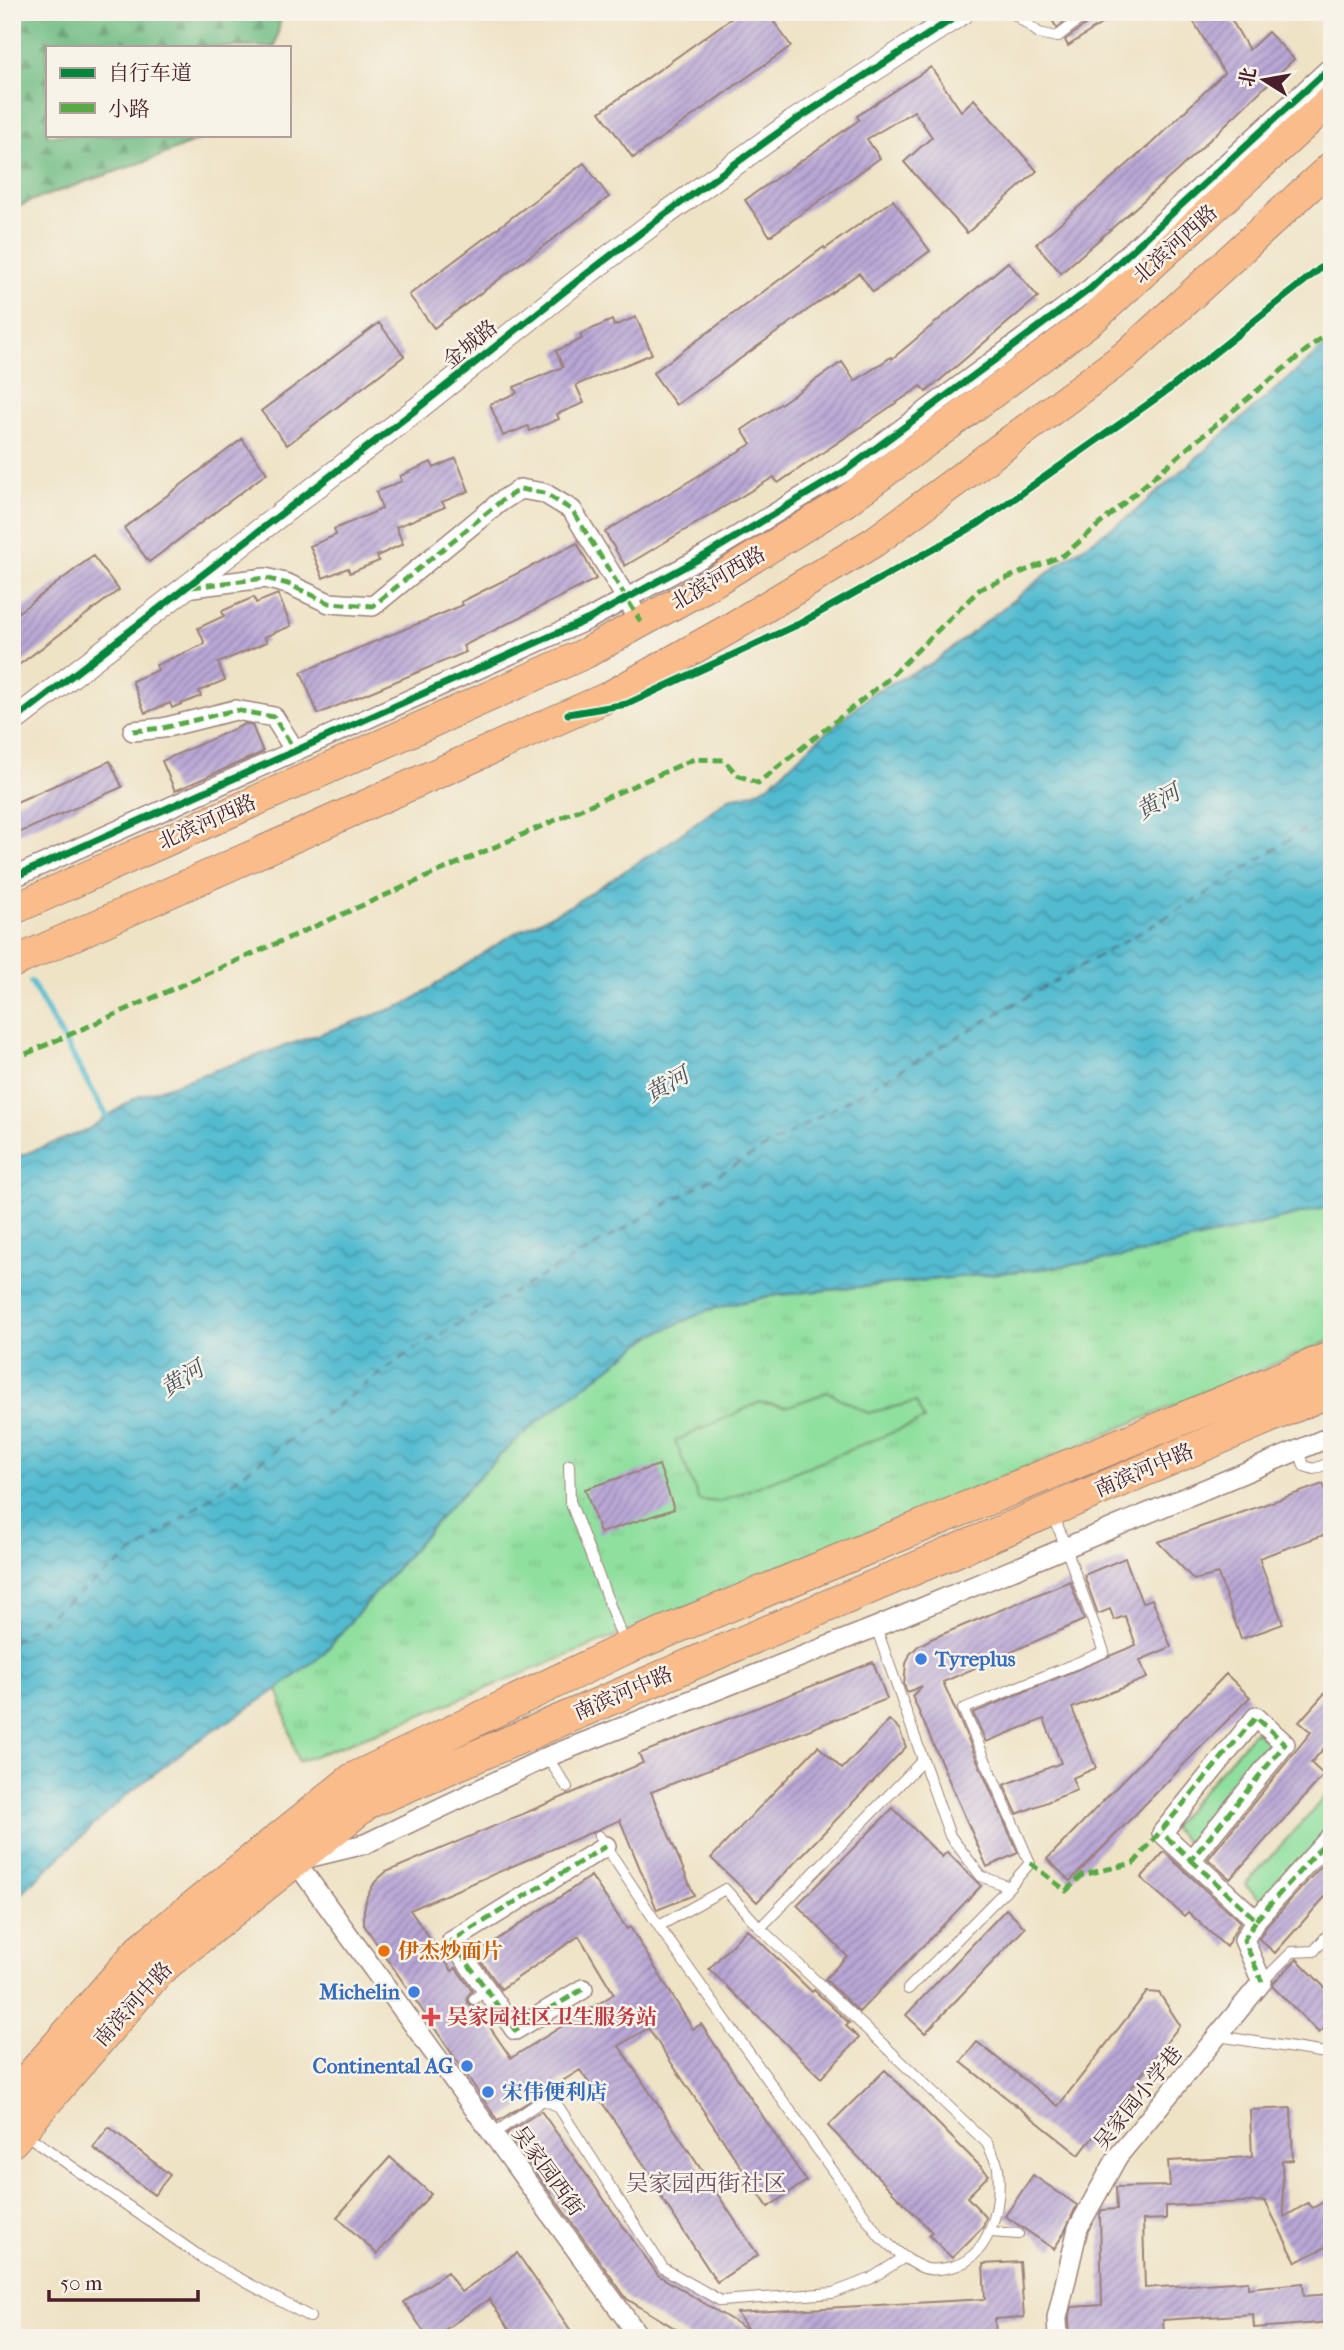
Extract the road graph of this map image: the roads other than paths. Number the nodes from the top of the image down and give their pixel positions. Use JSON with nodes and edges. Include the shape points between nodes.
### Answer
{"nodes":[{"id":1,"x":963,"y":12,"type":"edge"},
{"id":2,"x":1012,"y":12,"type":"edge"},
{"id":3,"x":1089,"y":12,"type":"edge"},
{"id":4,"x":1332,"y":66,"type":"edge"},
{"id":5,"x":1332,"y":99,"type":"edge"},
{"id":6,"x":1332,"y":166,"type":"edge"},
{"id":7,"x":184,"y":588,"type":"junction"},
{"id":8,"x":634,"y":611,"type":"junction"},
{"id":9,"x":12,"y":722,"type":"edge"},
{"id":10,"x":132,"y":731,"type":"dead end"},
{"id":11,"x":295,"y":751,"type":"junction"},
{"id":12,"x":12,"y":878,"type":"edge"},
{"id":13,"x":12,"y":910,"type":"edge"},
{"id":14,"x":12,"y":963,"type":"edge"},
{"id":15,"x":1332,"y":1357,"type":"edge"},
{"id":16,"x":1332,"y":1390,"type":"edge"},
{"id":17,"x":1332,"y":1436,"type":"edge"},
{"id":18,"x":1299,"y":1449,"type":"junction"},
{"id":19,"x":1332,"y":1462,"type":"edge"},
{"id":20,"x":569,"y":1465,"type":"dead end"},
{"id":21,"x":1052,"y":1509,"type":"junction"},
{"id":22,"x":1066,"y":1546,"type":"junction"},
{"id":23,"x":876,"y":1626,"type":"junction"},
{"id":24,"x":626,"y":1648,"type":"junction"},
{"id":25,"x":547,"y":1757,"type":"junction"},
{"id":26,"x":923,"y":1760,"type":"junction"},
{"id":27,"x":567,"y":1787,"type":"dead end"},
{"id":28,"x":1332,"y":1835,"type":"edge"},
{"id":29,"x":603,"y":1841,"type":"joint"},
{"id":30,"x":287,"y":1850,"type":"junction"},
{"id":31,"x":1191,"y":1860,"type":"junction"},
{"id":32,"x":1009,"y":1888,"type":"junction"},
{"id":33,"x":1256,"y":1920,"type":"junction"},
{"id":34,"x":659,"y":1926,"type":"junction"},
{"id":35,"x":760,"y":1928,"type":"junction"},
{"id":36,"x":1332,"y":1930,"type":"edge"},
{"id":37,"x":1262,"y":1982,"type":"junction"},
{"id":38,"x":583,"y":1989,"type":"dead end"},
{"id":39,"x":908,"y":1989,"type":"dead end"},
{"id":40,"x":1218,"y":2036,"type":"junction"},
{"id":41,"x":1332,"y":2054,"type":"edge"},
{"id":42,"x":12,"y":2098,"type":"edge"},
{"id":43,"x":493,"y":2134,"type":"junction"},
{"id":44,"x":17,"y":2136,"type":"edge"},
{"id":45,"x":991,"y":2232,"type":"junction"},
{"id":46,"x":1018,"y":2234,"type":"dead end"},
{"id":47,"x":905,"y":2258,"type":"junction"},
{"id":48,"x":310,"y":2316,"type":"dead end"},
{"id":49,"x":640,"y":2338,"type":"edge"},
{"id":50,"x":1058,"y":2338,"type":"edge"}],
"edges":[{"from":1,"to":7,"type":"street","name":"金城路","via":[[793,122],[670,210]]},
{"from":2,"to":3,"type":"lane","via":[[1039,33],[1057,37]]},
{"from":4,"to":8,"type":"street","via":[[1079,297],[845,471],[706,555]]},
{"from":5,"to":8,"type":"main road","name":"北滨河西路","via":[[1095,317],[846,501]]},
{"from":6,"to":14,"type":"main road","via":[[1126,355],[851,556],[608,697]]},
{"from":7,"to":8,"type":"street","via":[[265,578],[329,603],[373,606],[520,489],[544,493],[572,510]]},
{"from":7,"to":9,"type":"street","name":"金城路"},
{"from":8,"to":11,"type":"street","via":[[589,620]]},
{"from":8,"to":13,"type":"main road","name":"北滨河西路","via":[[586,653]]},
{"from":10,"to":11,"type":"street","via":[[235,710],[274,717]]},
{"from":11,"to":12,"type":"street"},
{"from":15,"to":24,"type":"highway","name":"南滨河中路"},
{"from":16,"to":21,"type":"highway","name":"南滨河中路"},
{"from":17,"to":18,"type":"street"},
{"from":18,"to":19,"type":"lane","via":[[1304,1466],[1314,1469]]},
{"from":18,"to":22,"type":"street"},
{"from":20,"to":24,"type":"lane","via":[[570,1501]]},
{"from":21,"to":22,"type":"lane"},
{"from":21,"to":30,"type":"highway","name":"南滨河中路","via":[[367,1803]]},
{"from":22,"to":23,"type":"street"},
{"from":22,"to":32,"type":"lane","via":[[1104,1652],[962,1709],[1030,1863]]},
{"from":23,"to":25,"type":"street"},
{"from":23,"to":26,"type":"lane"},
{"from":24,"to":30,"type":"highway","name":"南滨河中路","via":[[353,1779]]},
{"from":25,"to":27,"type":"lane"},
{"from":25,"to":30,"type":"street","via":[[365,1844]]},
{"from":26,"to":32,"type":"lane","via":[[950,1836],[981,1875]]},
{"from":26,"to":35,"type":"lane"},
{"from":28,"to":33,"type":"street"},
{"from":29,"to":34,"type":"lane"},
{"from":29,"to":38,"type":"street","via":[[452,1941],[480,1995],[514,2030]]},
{"from":30,"to":42,"type":"highway","name":"南滨河中路","via":[[141,1949]]},
{"from":30,"to":43,"type":"street","name":"吴家园西街","via":[[425,2031]]},
{"from":30,"to":44,"type":"highway","name":"南滨河中路","via":[[159,1970]]},
{"from":31,"to":31,"type":"street","via":[[1162,1833],[1256,1717],[1285,1744]]},
{"from":31,"to":33,"type":"street"},
{"from":32,"to":39,"type":"lane"},
{"from":33,"to":37,"type":"street","via":[[1244,1940]]},
{"from":34,"to":35,"type":"lane","via":[[725,1889]]},
{"from":34,"to":47,"type":"lane","via":[[880,2237]]},
{"from":35,"to":45,"type":"lane","via":[[987,2143],[998,2166]]},
{"from":36,"to":37,"type":"lane","via":[[1314,1951],[1292,1952]]},
{"from":37,"to":40,"type":"street","name":"吴家园小学巷"},
{"from":40,"to":41,"type":"lane"},
{"from":40,"to":50,"type":"street","name":"吴家园小学巷","via":[[1118,2156],[1078,2228],[1057,2318]]},
{"from":43,"to":47,"type":"lane","via":[[544,2100],[558,2106],[663,2268],[721,2301],[833,2293],[870,2279]]},
{"from":43,"to":49,"type":"street","name":"吴家园西街"},
{"from":44,"to":48,"type":"lane","via":[[202,2258]]},
{"from":45,"to":46,"type":"lane"},
{"from":45,"to":47,"type":"lane","via":[[966,2263],[953,2267],[926,2269]]}]}
